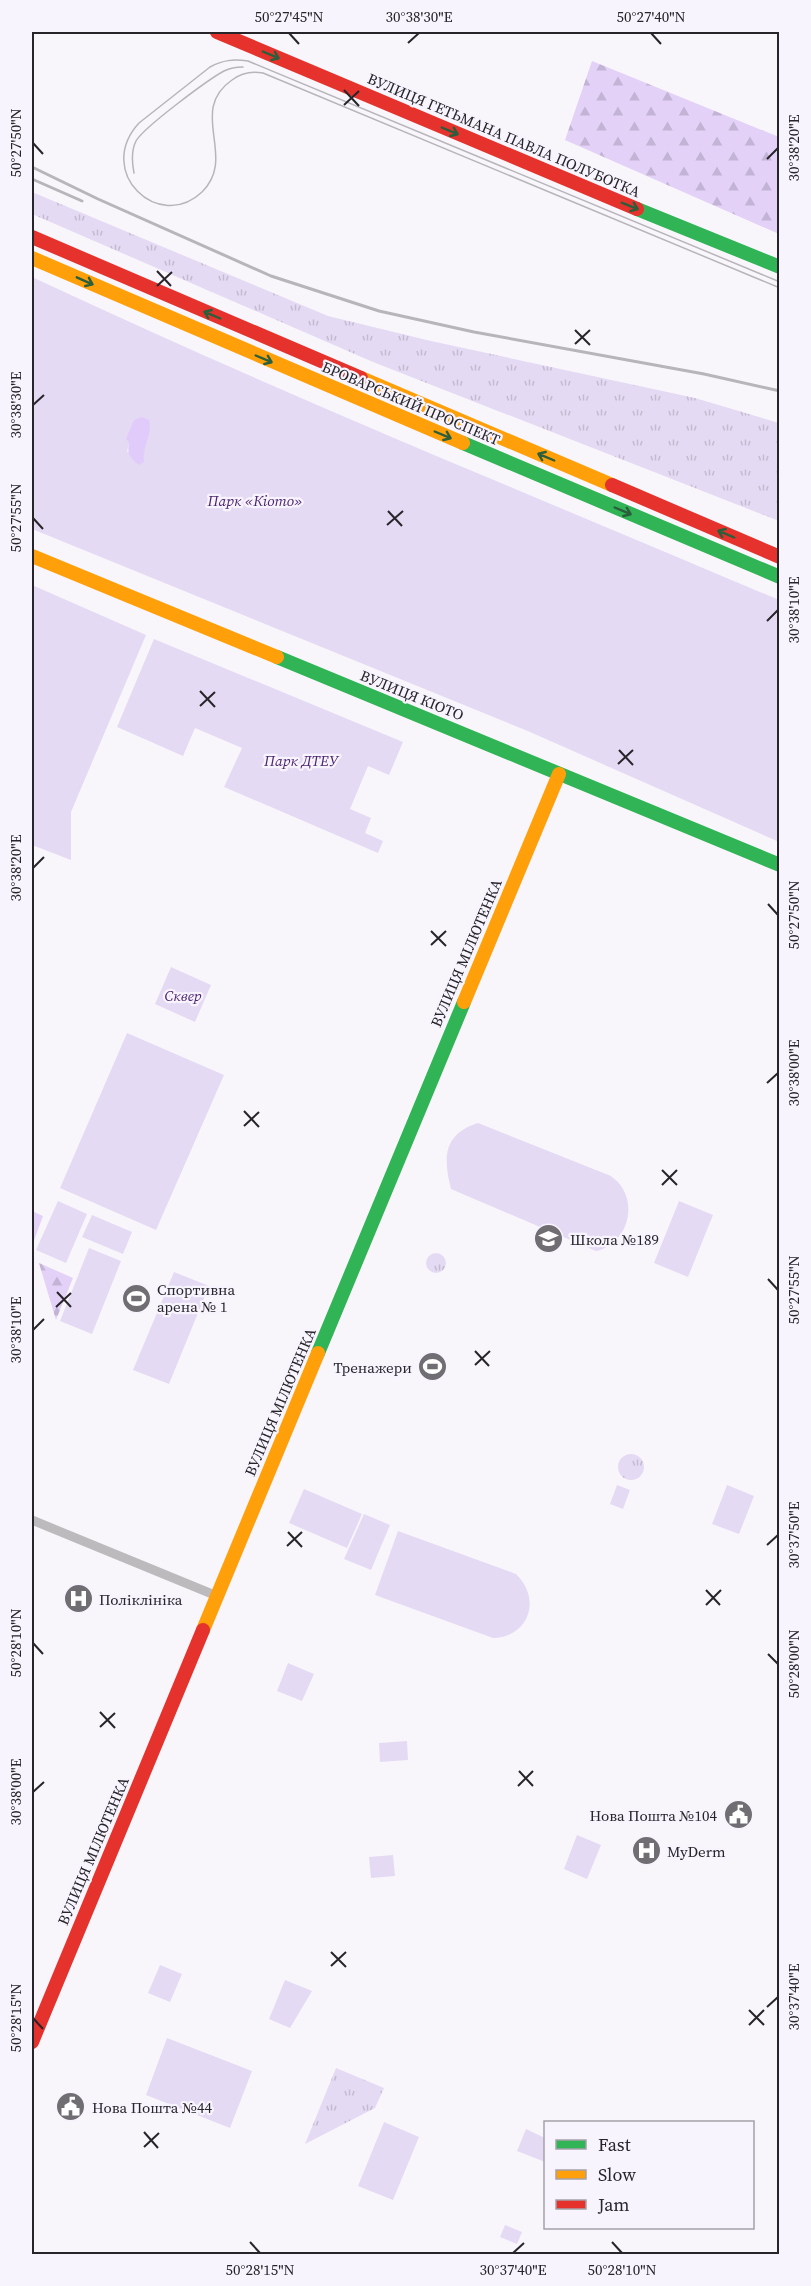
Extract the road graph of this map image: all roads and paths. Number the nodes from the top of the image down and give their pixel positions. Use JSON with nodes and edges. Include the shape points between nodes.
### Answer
{"nodes":[{"id":1,"x":217,"y":32,"type":"edge"},
{"id":2,"x":32,"y":237,"type":"edge"},
{"id":3,"x":32,"y":258,"type":"edge"},
{"id":4,"x":780,"y":267,"type":"edge"},
{"id":5,"x":32,"y":556,"type":"edge"},
{"id":6,"x":780,"y":557,"type":"edge"},
{"id":7,"x":780,"y":577,"type":"edge"},
{"id":8,"x":559,"y":774,"type":"junction"},
{"id":9,"x":780,"y":865,"type":"edge"},
{"id":10,"x":32,"y":1520,"type":"edge"},
{"id":11,"x":217,"y":1596,"type":"junction"},
{"id":12,"x":32,"y":2042,"type":"edge"}],
"edges":[{"from":1,"to":4,"type":"main road","name":"ВУЛИЦЯ ГЕТЬМАНА ПАВЛА ПОЛУБОТКА","one_way":true},
{"from":6,"to":2,"type":"main road","name":"БРОВАРСЬКИЙ ПРОСПЕКТ","one_way":true},
{"from":3,"to":7,"type":"main road","name":"БРОВАРСЬКИЙ ПРОСПЕКТ","one_way":true},
{"from":5,"to":8,"type":"main road","name":"ВУЛИЦЯ КІОТО"},
{"from":8,"to":9,"type":"main road","name":"ВУЛИЦЯ КІОТО"},
{"from":8,"to":11,"type":"main road","name":"ВУЛИЦЯ МІЛЮТЕНКА"},
{"from":10,"to":11,"type":"street"},
{"from":11,"to":12,"type":"main road","name":"ВУЛИЦЯ МІЛЮТЕНКА"}]}
